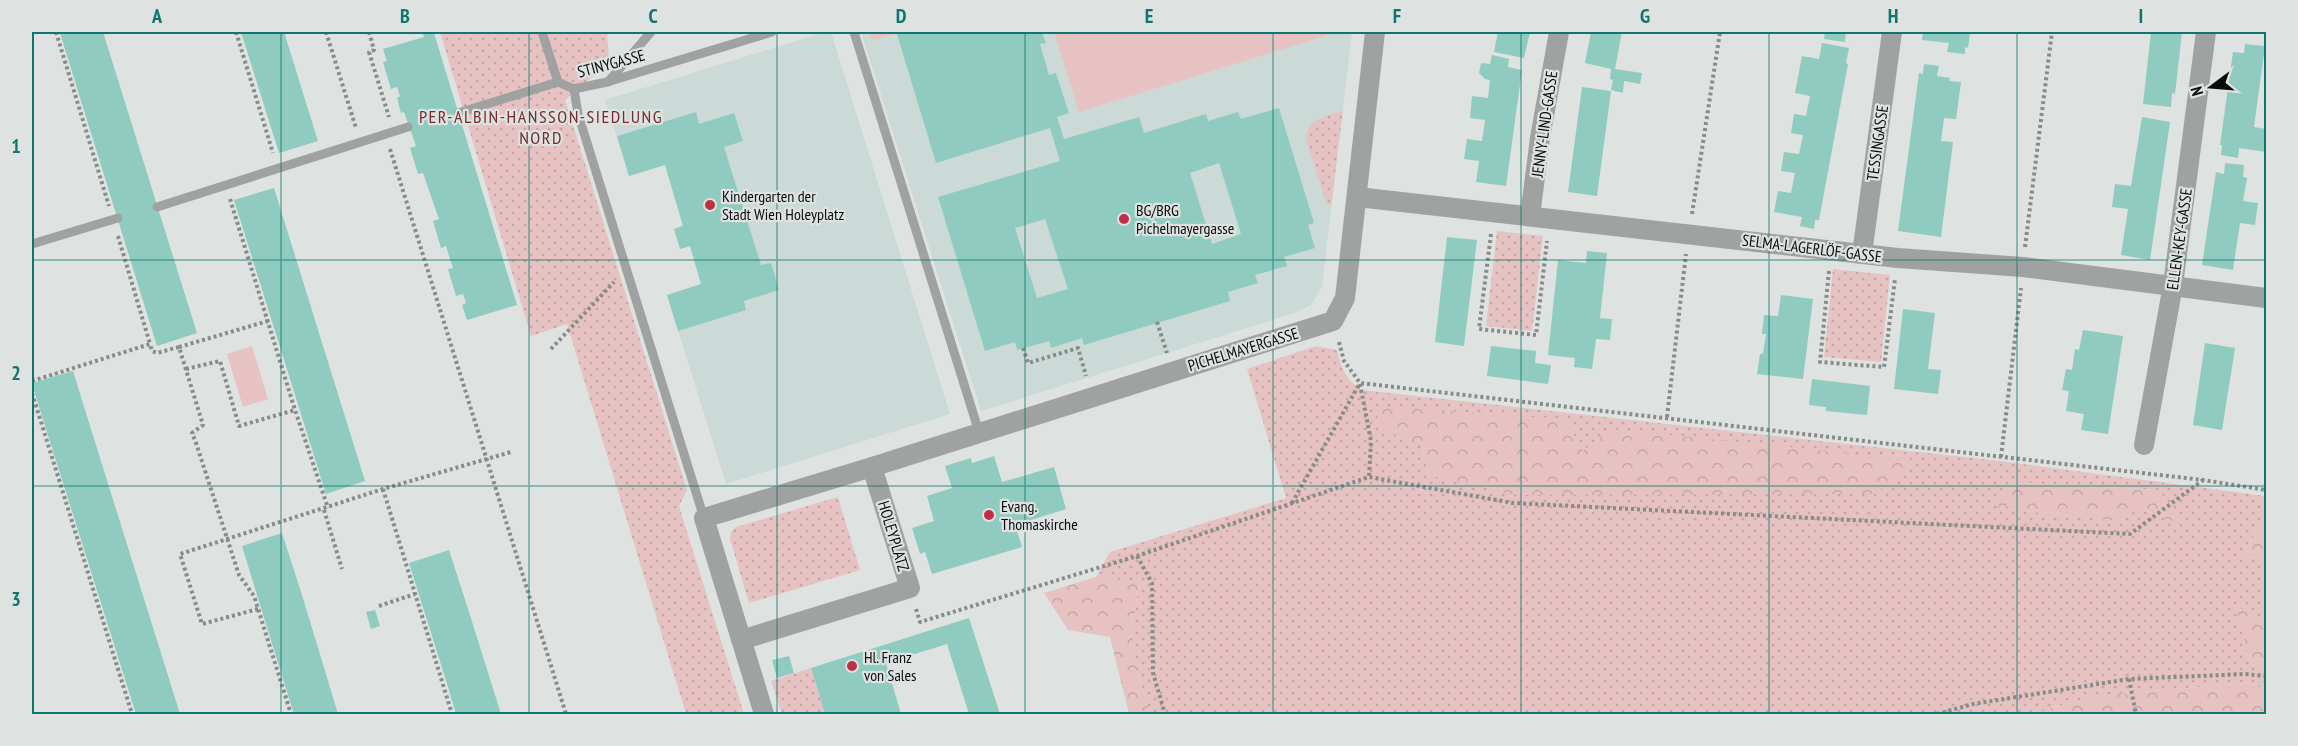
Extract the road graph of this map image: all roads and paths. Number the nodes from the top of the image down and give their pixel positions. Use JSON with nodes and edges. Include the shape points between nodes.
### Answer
{"nodes":[{"id":1,"x":56,"y":32,"type":"edge"},
{"id":2,"x":236,"y":32,"type":"edge"},
{"id":3,"x":326,"y":32,"type":"edge"},
{"id":4,"x":369,"y":32,"type":"edge"},
{"id":5,"x":542,"y":32,"type":"edge"},
{"id":6,"x":651,"y":32,"type":"edge"},
{"id":7,"x":772,"y":32,"type":"edge"},
{"id":8,"x":854,"y":32,"type":"edge"},
{"id":9,"x":1376,"y":32,"type":"edge"},
{"id":10,"x":1559,"y":32,"type":"edge"},
{"id":11,"x":1892,"y":32,"type":"edge"},
{"id":12,"x":2206,"y":32,"type":"edge"},
{"id":13,"x":558,"y":82,"type":"junction"},
{"id":14,"x":607,"y":82,"type":"junction"},
{"id":15,"x":574,"y":89,"type":"junction"},
{"id":16,"x":458,"y":112,"type":"dead end"},
{"id":17,"x":408,"y":127,"type":"dead end"},
{"id":18,"x":356,"y":128,"type":"dead end"},
{"id":19,"x":389,"y":133,"type":"junction"},
{"id":20,"x":278,"y":168,"type":"junction"},
{"id":21,"x":226,"y":184,"type":"junction"},
{"id":22,"x":1357,"y":197,"type":"junction"},
{"id":23,"x":107,"y":202,"type":"dead end"},
{"id":24,"x":157,"y":207,"type":"dead end"},
{"id":25,"x":1493,"y":212,"type":"junction"},
{"id":26,"x":1530,"y":216,"type":"junction"},
{"id":27,"x":118,"y":218,"type":"dead end"},
{"id":28,"x":1550,"y":218,"type":"junction"},
{"id":29,"x":118,"y":236,"type":"dead end"},
{"id":30,"x":32,"y":244,"type":"edge"},
{"id":31,"x":1832,"y":249,"type":"junction"},
{"id":32,"x":1862,"y":254,"type":"junction"},
{"id":33,"x":1898,"y":258,"type":"junction"},
{"id":34,"x":626,"y":268,"type":"junction"},
{"id":35,"x":2173,"y":285,"type":"junction"},
{"id":36,"x":2266,"y":298,"type":"edge"},
{"id":37,"x":268,"y":321,"type":"junction"},
{"id":38,"x":1334,"y":321,"type":"junction"},
{"id":39,"x":1157,"y":322,"type":"dead end"},
{"id":40,"x":150,"y":344,"type":"junction"},
{"id":41,"x":180,"y":347,"type":"junction"},
{"id":42,"x":551,"y":348,"type":"dead end"},
{"id":43,"x":1023,"y":348,"type":"dead end"},
{"id":44,"x":1165,"y":350,"type":"dead end"},
{"id":45,"x":186,"y":369,"type":"junction"},
{"id":46,"x":32,"y":381,"type":"edge"},
{"id":47,"x":1360,"y":383,"type":"junction"},
{"id":48,"x":32,"y":393,"type":"edge"},
{"id":49,"x":1093,"y":396,"type":"junction"},
{"id":50,"x":295,"y":410,"type":"junction"},
{"id":51,"x":979,"y":432,"type":"junction"},
{"id":52,"x":2144,"y":445,"type":"dead end"},
{"id":53,"x":511,"y":452,"type":"dead end"},
{"id":54,"x":487,"y":459,"type":"junction"},
{"id":55,"x":872,"y":467,"type":"junction"},
{"id":56,"x":1369,"y":477,"type":"junction"},
{"id":57,"x":2203,"y":480,"type":"junction"},
{"id":58,"x":383,"y":489,"type":"junction"},
{"id":59,"x":2266,"y":490,"type":"edge"},
{"id":60,"x":1291,"y":504,"type":"junction"},
{"id":61,"x":326,"y":509,"type":"junction"},
{"id":62,"x":704,"y":518,"type":"junction"},
{"id":63,"x":228,"y":539,"type":"junction"},
{"id":64,"x":1137,"y":556,"type":"junction"},
{"id":65,"x":342,"y":569,"type":"dead end"},
{"id":66,"x":910,"y":588,"type":"junction"},
{"id":67,"x":415,"y":594,"type":"junction"},
{"id":68,"x":379,"y":606,"type":"dead end"},
{"id":69,"x":258,"y":609,"type":"junction"},
{"id":70,"x":741,"y":640,"type":"junction"},
{"id":71,"x":2266,"y":676,"type":"edge"},
{"id":72,"x":2128,"y":679,"type":"junction"},
{"id":73,"x":132,"y":714,"type":"edge"},
{"id":74,"x":291,"y":714,"type":"edge"},
{"id":75,"x":452,"y":714,"type":"edge"},
{"id":76,"x":566,"y":714,"type":"edge"},
{"id":77,"x":764,"y":714,"type":"edge"},
{"id":78,"x":1165,"y":714,"type":"edge"},
{"id":79,"x":1937,"y":714,"type":"edge"},
{"id":80,"x":2136,"y":714,"type":"edge"}],
"edges":[{"from":1,"to":23,"type":"path"},
{"from":2,"to":20,"type":"path"},
{"from":3,"to":18,"type":"path"},
{"from":4,"to":19,"type":"path","via":[[375,50],[369,52]]},
{"from":5,"to":13,"type":"lane"},
{"from":6,"to":14,"type":"lane"},
{"from":7,"to":14,"type":"lane","name":"STINYGASSE"},
{"from":8,"to":51,"type":"lane"},
{"from":9,"to":22,"type":"street"},
{"from":10,"to":26,"type":"street","name":"JENNY-LIND-GASSE"},
{"from":11,"to":32,"type":"street","name":"TESSINGASSE"},
{"from":12,"to":35,"type":"street","name":"ELLEN-KEY-GASSE"},
{"from":13,"to":15,"type":"lane","name":"STINYGASSE"},
{"from":13,"to":16,"type":"lane","name":"STINYGASSE"},
{"from":14,"to":15,"type":"lane","name":"STINYGASSE"},
{"from":15,"to":34,"type":"lane","via":[[578,114]]},
{"from":17,"to":19,"type":"lane"},
{"from":19,"to":20,"type":"lane"},
{"from":19,"to":54,"type":"path"},
{"from":20,"to":21,"type":"lane"},
{"from":21,"to":24,"type":"lane"},
{"from":21,"to":37,"type":"path"},
{"from":22,"to":25,"type":"street","name":"SELMA-LAGERLÖF-GASSE"},
{"from":22,"to":38,"type":"street","via":[[1345,298]]},
{"from":25,"to":26,"type":"street","name":"SELMA-LAGERLÖF-GASSE"},
{"from":25,"to":28,"type":"path","via":[[1479,329],[1536,335]]},
{"from":26,"to":28,"type":"street","name":"SELMA-LAGERLÖF-GASSE"},
{"from":27,"to":30,"type":"lane"},
{"from":28,"to":31,"type":"street","name":"SELMA-LAGERLÖF-GASSE"},
{"from":29,"to":40,"type":"path"},
{"from":31,"to":32,"type":"street","name":"SELMA-LAGERLÖF-GASSE"},
{"from":31,"to":33,"type":"path","via":[[1820,362],[1884,367]]},
{"from":32,"to":33,"type":"street","name":"SELMA-LAGERLÖF-GASSE"},
{"from":33,"to":35,"type":"street","name":"SELMA-LAGERLÖF-GASSE","via":[[2023,267]]},
{"from":34,"to":42,"type":"path"},
{"from":34,"to":62,"type":"lane"},
{"from":35,"to":36,"type":"street","name":"SELMA-LAGERLÖF-GASSE"},
{"from":35,"to":52,"type":"street","name":"ELLEN-KEY-GASSE"},
{"from":37,"to":41,"type":"path"},
{"from":37,"to":50,"type":"path"},
{"from":38,"to":47,"type":"path","via":[[1344,361]]},
{"from":38,"to":49,"type":"street","name":"PICHELMAYERGASSE"},
{"from":39,"to":44,"type":"path"},
{"from":40,"to":41,"type":"path","via":[[157,353]]},
{"from":40,"to":46,"type":"path"},
{"from":41,"to":45,"type":"path"},
{"from":43,"to":49,"type":"path","via":[[1028,363],[1078,348]]},
{"from":45,"to":50,"type":"path","via":[[220,360],[239,426]]},
{"from":45,"to":63,"type":"path","via":[[203,425],[192,433]]},
{"from":47,"to":56,"type":"path","via":[[1371,441]]},
{"from":47,"to":57,"type":"path"},
{"from":47,"to":60,"type":"path"},
{"from":48,"to":73,"type":"path"},
{"from":49,"to":51,"type":"street","name":"PICHELMAYERGASSE"},
{"from":50,"to":61,"type":"path"},
{"from":51,"to":55,"type":"street","name":"PICHELMAYERGASSE"},
{"from":53,"to":54,"type":"path"},
{"from":54,"to":58,"type":"path"},
{"from":54,"to":76,"type":"path"},
{"from":55,"to":62,"type":"street"},
{"from":55,"to":66,"type":"street","name":"HOLEYPLATZ"},
{"from":56,"to":57,"type":"path","via":[[1513,503],[2130,534]]},
{"from":56,"to":60,"type":"path"},
{"from":57,"to":59,"type":"path"},
{"from":58,"to":61,"type":"path"},
{"from":58,"to":67,"type":"path"},
{"from":60,"to":64,"type":"path"},
{"from":61,"to":63,"type":"path"},
{"from":61,"to":65,"type":"path"},
{"from":62,"to":70,"type":"street"},
{"from":63,"to":69,"type":"path","via":[[239,575]]},
{"from":63,"to":69,"type":"path","via":[[180,554],[202,624]]},
{"from":64,"to":66,"type":"path","via":[[920,622]]},
{"from":64,"to":78,"type":"path","via":[[1152,583],[1153,673]]},
{"from":66,"to":70,"type":"street","name":"HOLEYPLATZ"},
{"from":67,"to":68,"type":"path"},
{"from":67,"to":75,"type":"path"},
{"from":69,"to":74,"type":"path"},
{"from":70,"to":77,"type":"street"},
{"from":71,"to":72,"type":"path"},
{"from":72,"to":79,"type":"path","via":[[1973,704]]},
{"from":72,"to":80,"type":"path"}]}
